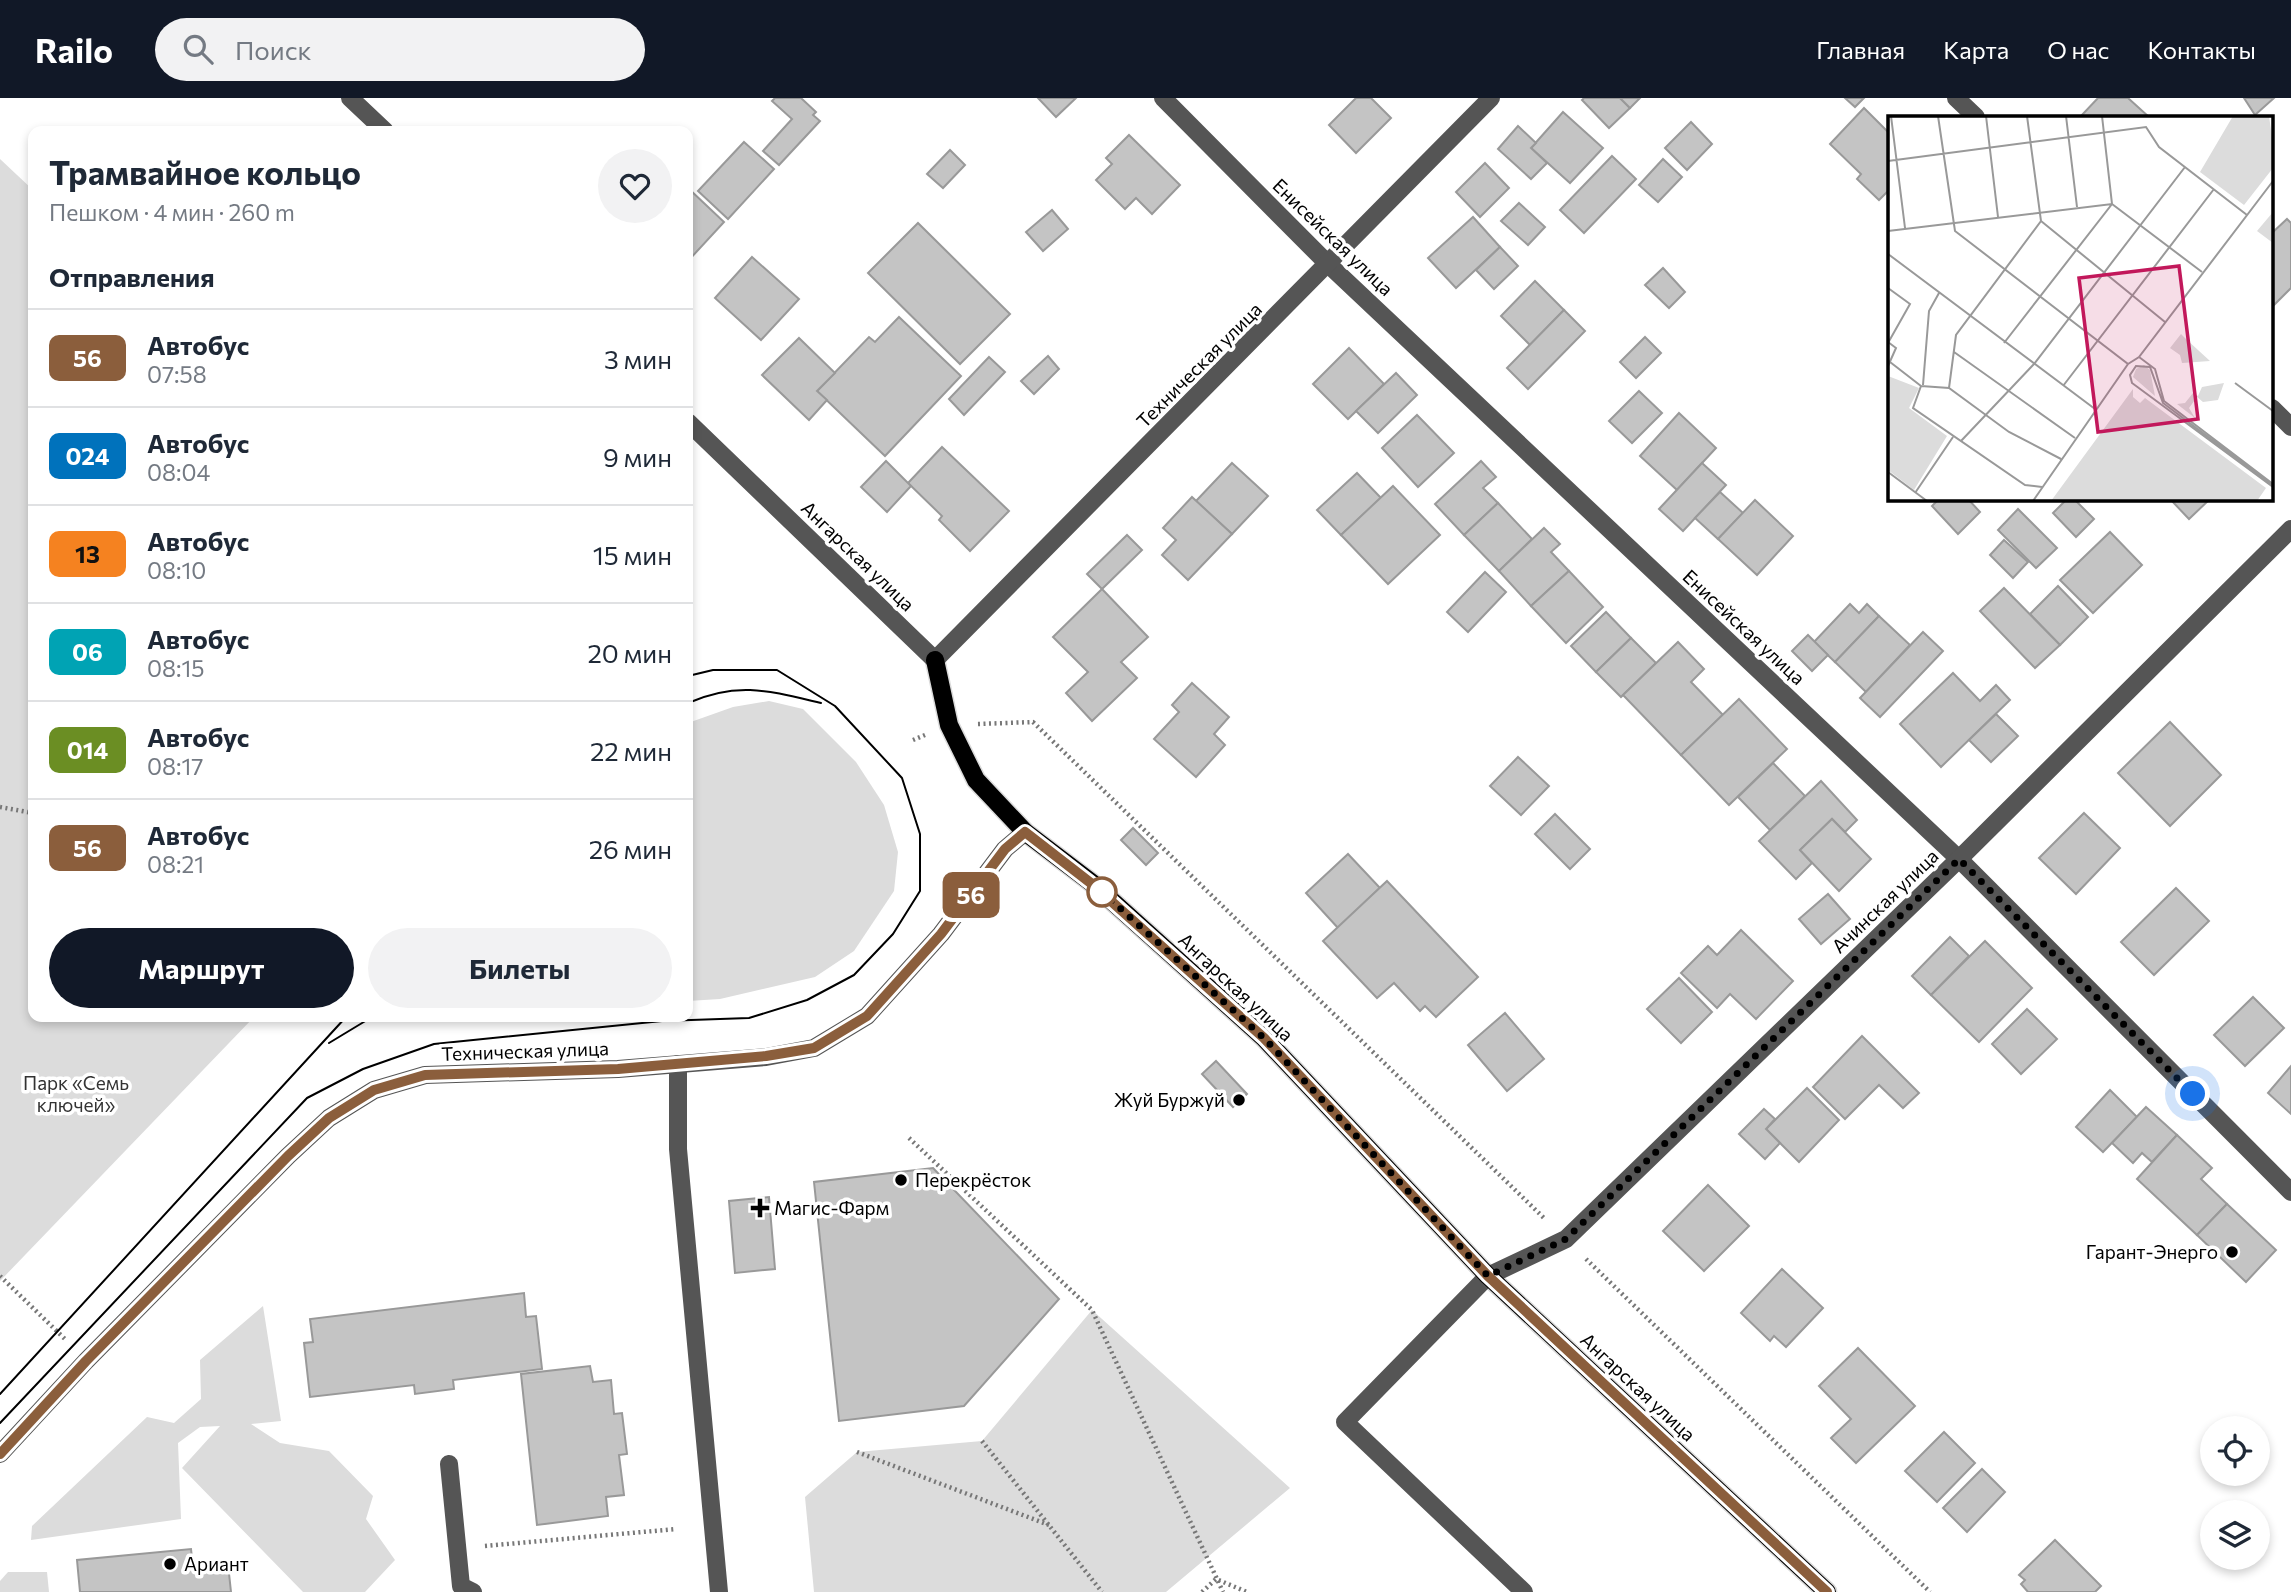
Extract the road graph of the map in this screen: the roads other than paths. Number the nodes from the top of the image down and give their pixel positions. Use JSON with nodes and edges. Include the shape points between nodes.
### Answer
{"nodes":[{"id":1,"x":350,"y":98,"type":"edge"},
{"id":2,"x":1163,"y":98,"type":"edge"},
{"id":3,"x":1491,"y":98,"type":"edge"},
{"id":4,"x":1956,"y":98,"type":"edge"},
{"id":5,"x":1975,"y":116,"type":"edge"},
{"id":6,"x":380,"y":126,"type":"edge"},
{"id":7,"x":1328,"y":264,"type":"junction"},
{"id":8,"x":2274,"y":410,"type":"edge"},
{"id":9,"x":693,"y":427,"type":"edge"},
{"id":10,"x":2291,"y":427,"type":"edge"},
{"id":11,"x":2291,"y":529,"type":"edge"},
{"id":12,"x":935,"y":660,"type":"junction"},
{"id":13,"x":1025,"y":832,"type":"junction"},
{"id":14,"x":1959,"y":859,"type":"junction"},
{"id":15,"x":678,"y":1064,"type":"junction"},
{"id":16,"x":2291,"y":1192,"type":"edge"},
{"id":17,"x":1488,"y":1276,"type":"junction"},
{"id":18,"x":0,"y":1454,"type":"edge"},
{"id":19,"x":449,"y":1464,"type":"dead end"},
{"id":20,"x":472,"y":1592,"type":"edge"},
{"id":21,"x":719,"y":1592,"type":"edge"},
{"id":22,"x":1524,"y":1592,"type":"edge"},
{"id":23,"x":1827,"y":1592,"type":"edge"}],
"edges":[{"from":1,"to":6,"type":"street"},
{"from":2,"to":7,"type":"street","name":"Енисейская улица"},
{"from":3,"to":7,"type":"street","name":"Техническая улица"},
{"from":4,"to":5,"type":"street"},
{"from":7,"to":12,"type":"street","name":"Техническая улица"},
{"from":7,"to":14,"type":"street","name":"Енисейская улица"},
{"from":8,"to":10,"type":"street"},
{"from":9,"to":12,"type":"street","name":"Ангарская улица"},
{"from":11,"to":14,"type":"street","name":"Ачинская улица"},
{"from":12,"to":13,"type":"main road","name":"Ангарская улица","via":[[948,725],[976,780]]},
{"from":13,"to":15,"type":"street","name":"Техническая улица","via":[[1005,849],[941,934],[867,1016],[814,1048]]},
{"from":13,"to":17,"type":"main road","name":"Ангарская улица","via":[[1092,884],[1264,1038]]},
{"from":14,"to":16,"type":"street","name":"Енисейская улица"},
{"from":14,"to":17,"type":"street","name":"Ачинская улица","via":[[1566,1239]]},
{"from":15,"to":18,"type":"street","name":"Техническая улица","via":[[425,1075],[374,1090],[329,1118],[288,1156]]},
{"from":15,"to":21,"type":"street","via":[[678,1149]]},
{"from":17,"to":22,"type":"street","via":[[1345,1422]]},
{"from":17,"to":23,"type":"main road","name":"Ангарская улица"},
{"from":19,"to":20,"type":"street","via":[[461,1586]]}]}
